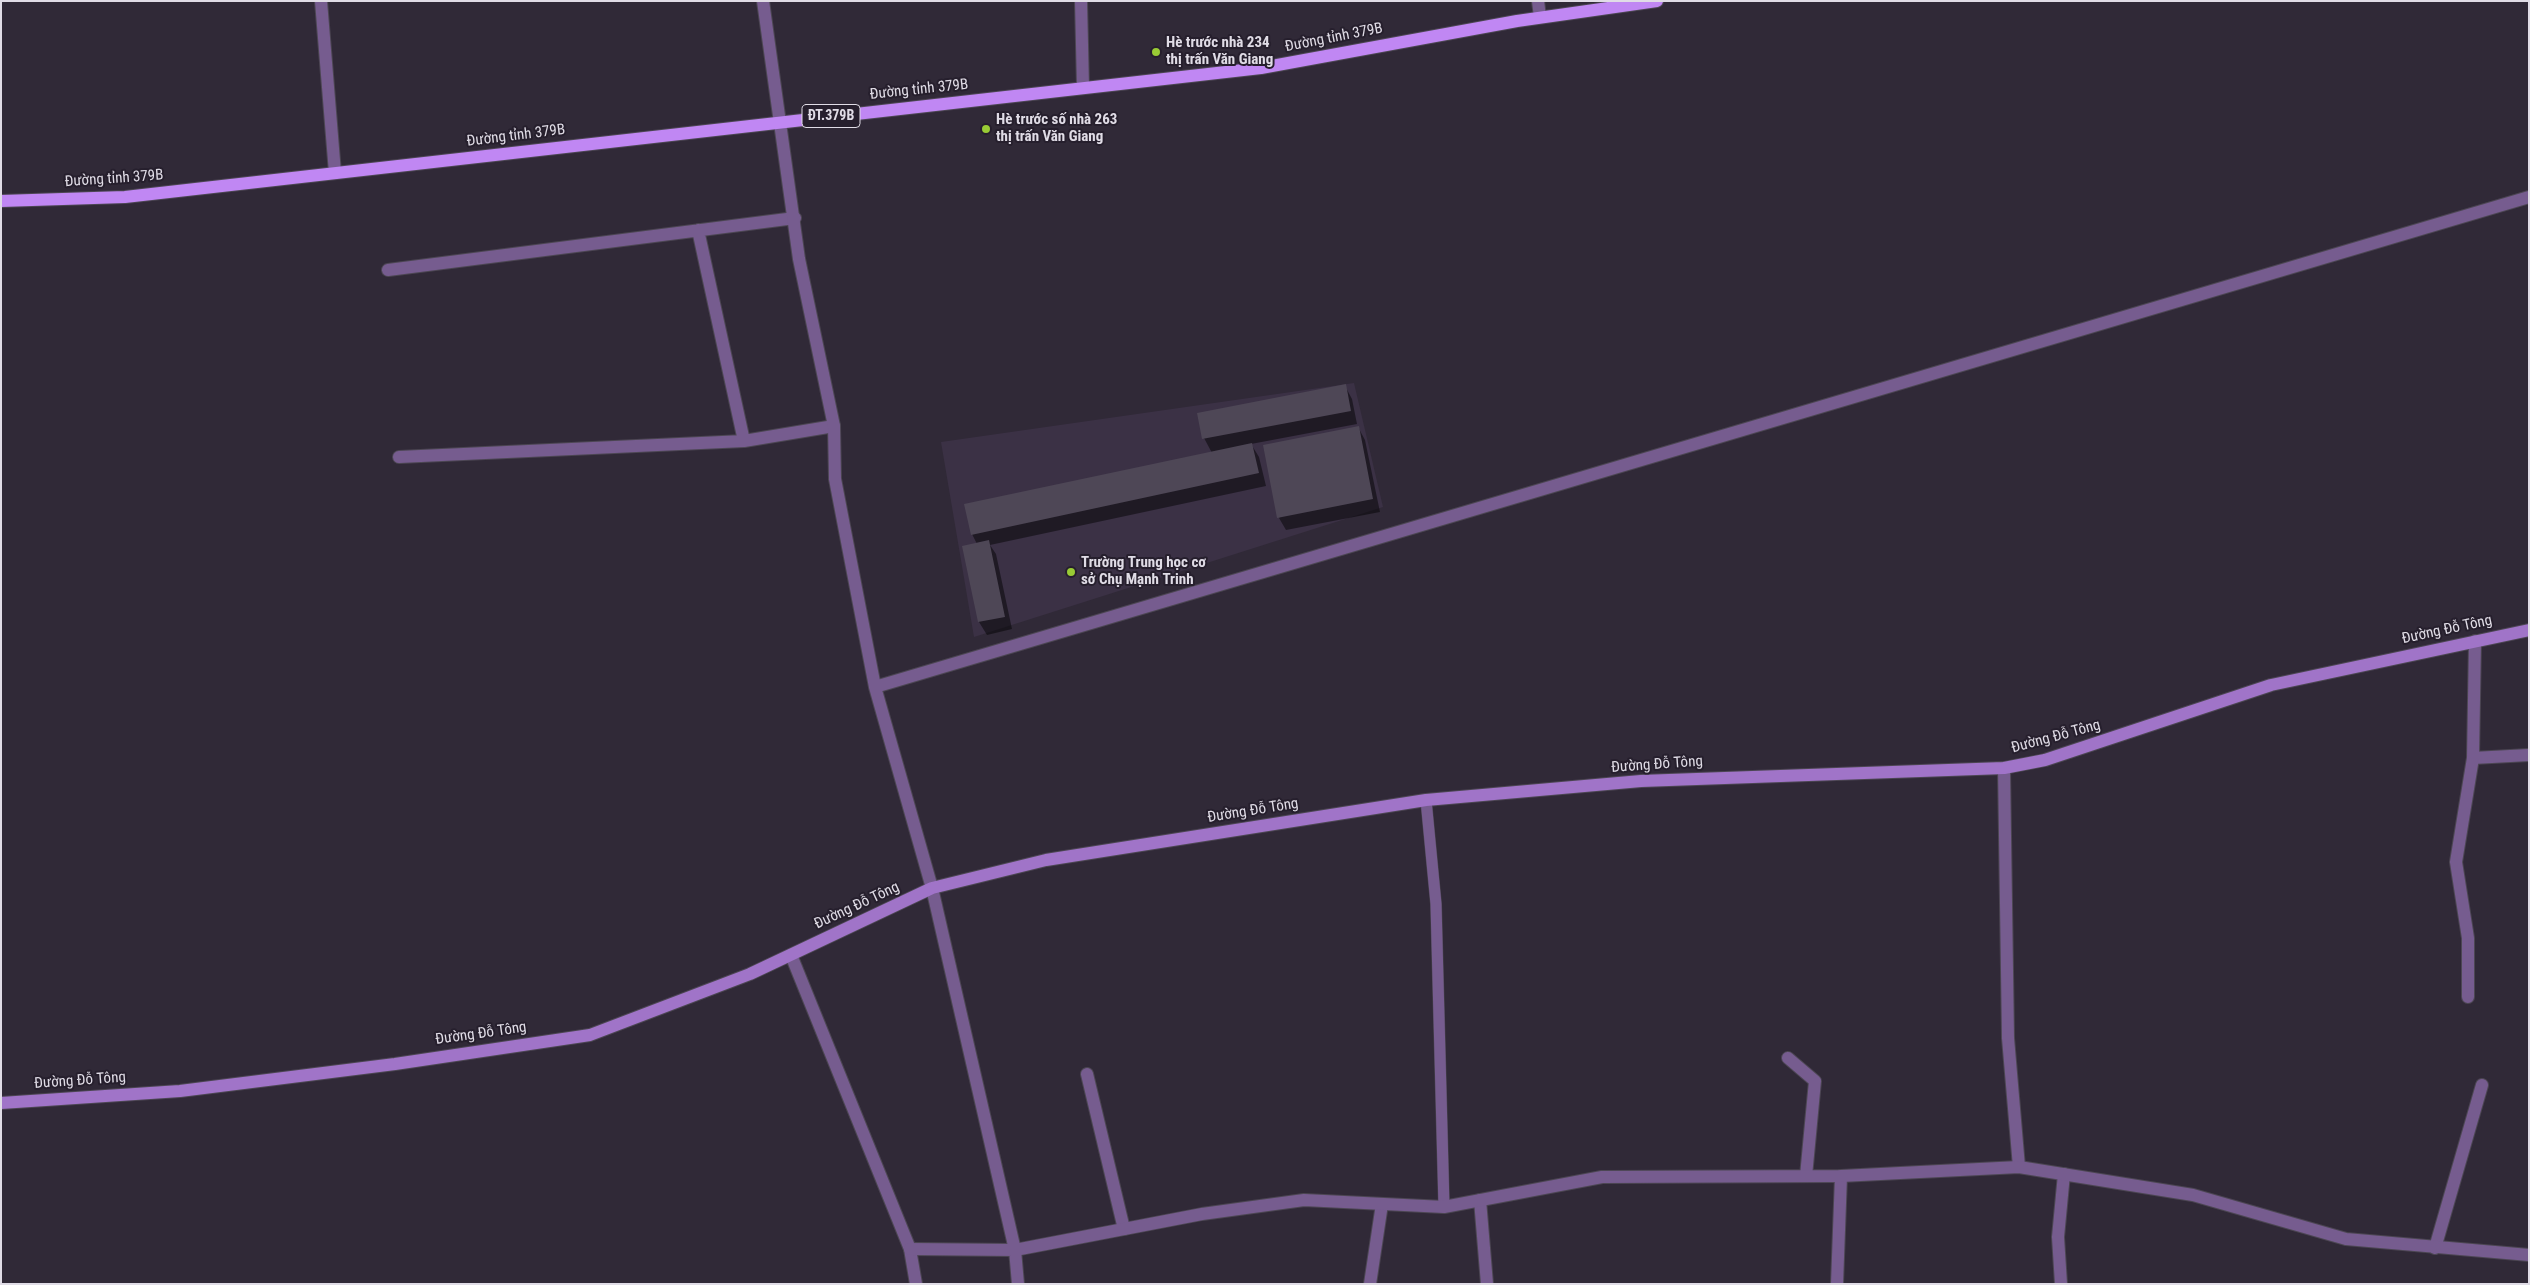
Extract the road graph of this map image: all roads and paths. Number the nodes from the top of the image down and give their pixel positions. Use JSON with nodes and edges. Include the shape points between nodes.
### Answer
{"nodes":[{"id":1,"x":321,"y":1,"type":"edge"},
{"id":2,"x":763,"y":1,"type":"edge"},
{"id":3,"x":1081,"y":1,"type":"edge"},
{"id":4,"x":1538,"y":1,"type":"edge"},
{"id":5,"x":1657,"y":1,"type":"edge"},
{"id":6,"x":1540,"y":17,"type":"junction"},
{"id":7,"x":1083,"y":88,"type":"junction"},
{"id":8,"x":781,"y":122,"type":"junction"},
{"id":9,"x":335,"y":173,"type":"junction"},
{"id":10,"x":2529,"y":197,"type":"edge"},
{"id":11,"x":1,"y":201,"type":"edge"},
{"id":12,"x":795,"y":218,"type":"junction"},
{"id":13,"x":698,"y":230,"type":"junction"},
{"id":14,"x":388,"y":270,"type":"dead end"},
{"id":15,"x":834,"y":426,"type":"junction"},
{"id":16,"x":744,"y":441,"type":"junction"},
{"id":17,"x":399,"y":457,"type":"dead end"},
{"id":18,"x":2529,"y":630,"type":"edge"},
{"id":19,"x":2475,"y":641,"type":"junction"},
{"id":20,"x":875,"y":687,"type":"junction"},
{"id":21,"x":2529,"y":755,"type":"edge"},
{"id":22,"x":2473,"y":758,"type":"junction"},
{"id":23,"x":2004,"y":768,"type":"junction"},
{"id":24,"x":1426,"y":800,"type":"junction"},
{"id":25,"x":932,"y":888,"type":"junction"},
{"id":26,"x":791,"y":955,"type":"junction"},
{"id":27,"x":2468,"y":997,"type":"dead end"},
{"id":28,"x":1788,"y":1058,"type":"dead end"},
{"id":29,"x":1088,"y":1074,"type":"dead end"},
{"id":30,"x":2482,"y":1085,"type":"dead end"},
{"id":31,"x":1,"y":1103,"type":"edge"},
{"id":32,"x":2019,"y":1167,"type":"junction"},
{"id":33,"x":2064,"y":1174,"type":"junction"},
{"id":34,"x":1806,"y":1176,"type":"junction"},
{"id":35,"x":1841,"y":1176,"type":"junction"},
{"id":36,"x":1480,"y":1200,"type":"junction"},
{"id":37,"x":1382,"y":1204,"type":"junction"},
{"id":38,"x":1444,"y":1207,"type":"junction"},
{"id":39,"x":1124,"y":1229,"type":"junction"},
{"id":40,"x":2435,"y":1248,"type":"junction"},
{"id":41,"x":910,"y":1249,"type":"junction"},
{"id":42,"x":1016,"y":1250,"type":"junction"},
{"id":43,"x":2529,"y":1255,"type":"edge"},
{"id":44,"x":916,"y":1284,"type":"edge"},
{"id":45,"x":1018,"y":1284,"type":"edge"},
{"id":46,"x":1370,"y":1284,"type":"edge"},
{"id":47,"x":1487,"y":1284,"type":"edge"},
{"id":48,"x":1837,"y":1284,"type":"edge"},
{"id":49,"x":2061,"y":1284,"type":"edge"}],
"edges":[{"from":1,"to":9,"type":"street"},
{"from":2,"to":8,"type":"street"},
{"from":3,"to":7,"type":"street"},
{"from":4,"to":6,"type":"street"},
{"from":5,"to":6,"type":"main road","name":"Đường tỉnh 379B","number":"ĐT.379B"},
{"from":6,"to":7,"type":"main road","name":"Đường tỉnh 379B","number":"ĐT.379B","via":[[1261,68]]},
{"from":7,"to":8,"type":"main road","name":"Đường tỉnh 379B","number":"ĐT.379B"},
{"from":8,"to":9,"type":"main road","name":"Đường tỉnh 379B","number":"ĐT.379B"},
{"from":8,"to":12,"type":"street"},
{"from":9,"to":11,"type":"main road","name":"Đường tỉnh 379B","number":"ĐT.379B","via":[[125,197]]},
{"from":10,"to":20,"type":"street"},
{"from":12,"to":13,"type":"street"},
{"from":12,"to":15,"type":"street","via":[[799,259]]},
{"from":13,"to":14,"type":"street"},
{"from":13,"to":16,"type":"street"},
{"from":15,"to":16,"type":"street"},
{"from":15,"to":20,"type":"street","via":[[835,479]]},
{"from":16,"to":17,"type":"street"},
{"from":18,"to":19,"type":"main road","name":"Đường Đỗ Tông"},
{"from":19,"to":22,"type":"street"},
{"from":19,"to":23,"type":"main road","name":"Đường Đỗ Tông","via":[[2271,685],[2045,760]]},
{"from":20,"to":25,"type":"street"},
{"from":21,"to":22,"type":"street"},
{"from":22,"to":27,"type":"street","via":[[2456,862],[2468,938]]},
{"from":23,"to":24,"type":"main road","name":"Đường Đỗ Tông","via":[[1641,782]]},
{"from":23,"to":32,"type":"street","via":[[2008,1038]]},
{"from":24,"to":25,"type":"main road","name":"Đường Đỗ Tông","via":[[1046,860]]},
{"from":24,"to":38,"type":"lane","via":[[1436,904]]},
{"from":25,"to":26,"type":"main road","name":"Đường Đỗ Tông"},
{"from":25,"to":42,"type":"street"},
{"from":26,"to":31,"type":"main road","name":"Đường Đỗ Tông","via":[[590,1035],[180,1091]]},
{"from":26,"to":41,"type":"street"},
{"from":28,"to":34,"type":"street","via":[[1815,1081]]},
{"from":29,"to":39,"type":"street"},
{"from":30,"to":40,"type":"street"},
{"from":32,"to":33,"type":"street"},
{"from":32,"to":35,"type":"street"},
{"from":33,"to":40,"type":"street","via":[[2194,1195],[2346,1239]]},
{"from":33,"to":49,"type":"street","via":[[2058,1237]]},
{"from":34,"to":35,"type":"street"},
{"from":34,"to":36,"type":"street","via":[[1602,1177]]},
{"from":35,"to":48,"type":"street"},
{"from":36,"to":38,"type":"street"},
{"from":36,"to":47,"type":"street"},
{"from":37,"to":38,"type":"street"},
{"from":37,"to":39,"type":"street","via":[[1304,1200]]},
{"from":37,"to":46,"type":"street"},
{"from":39,"to":42,"type":"street"},
{"from":40,"to":43,"type":"street"},
{"from":41,"to":42,"type":"street"},
{"from":41,"to":44,"type":"street"},
{"from":42,"to":45,"type":"street"}]}
